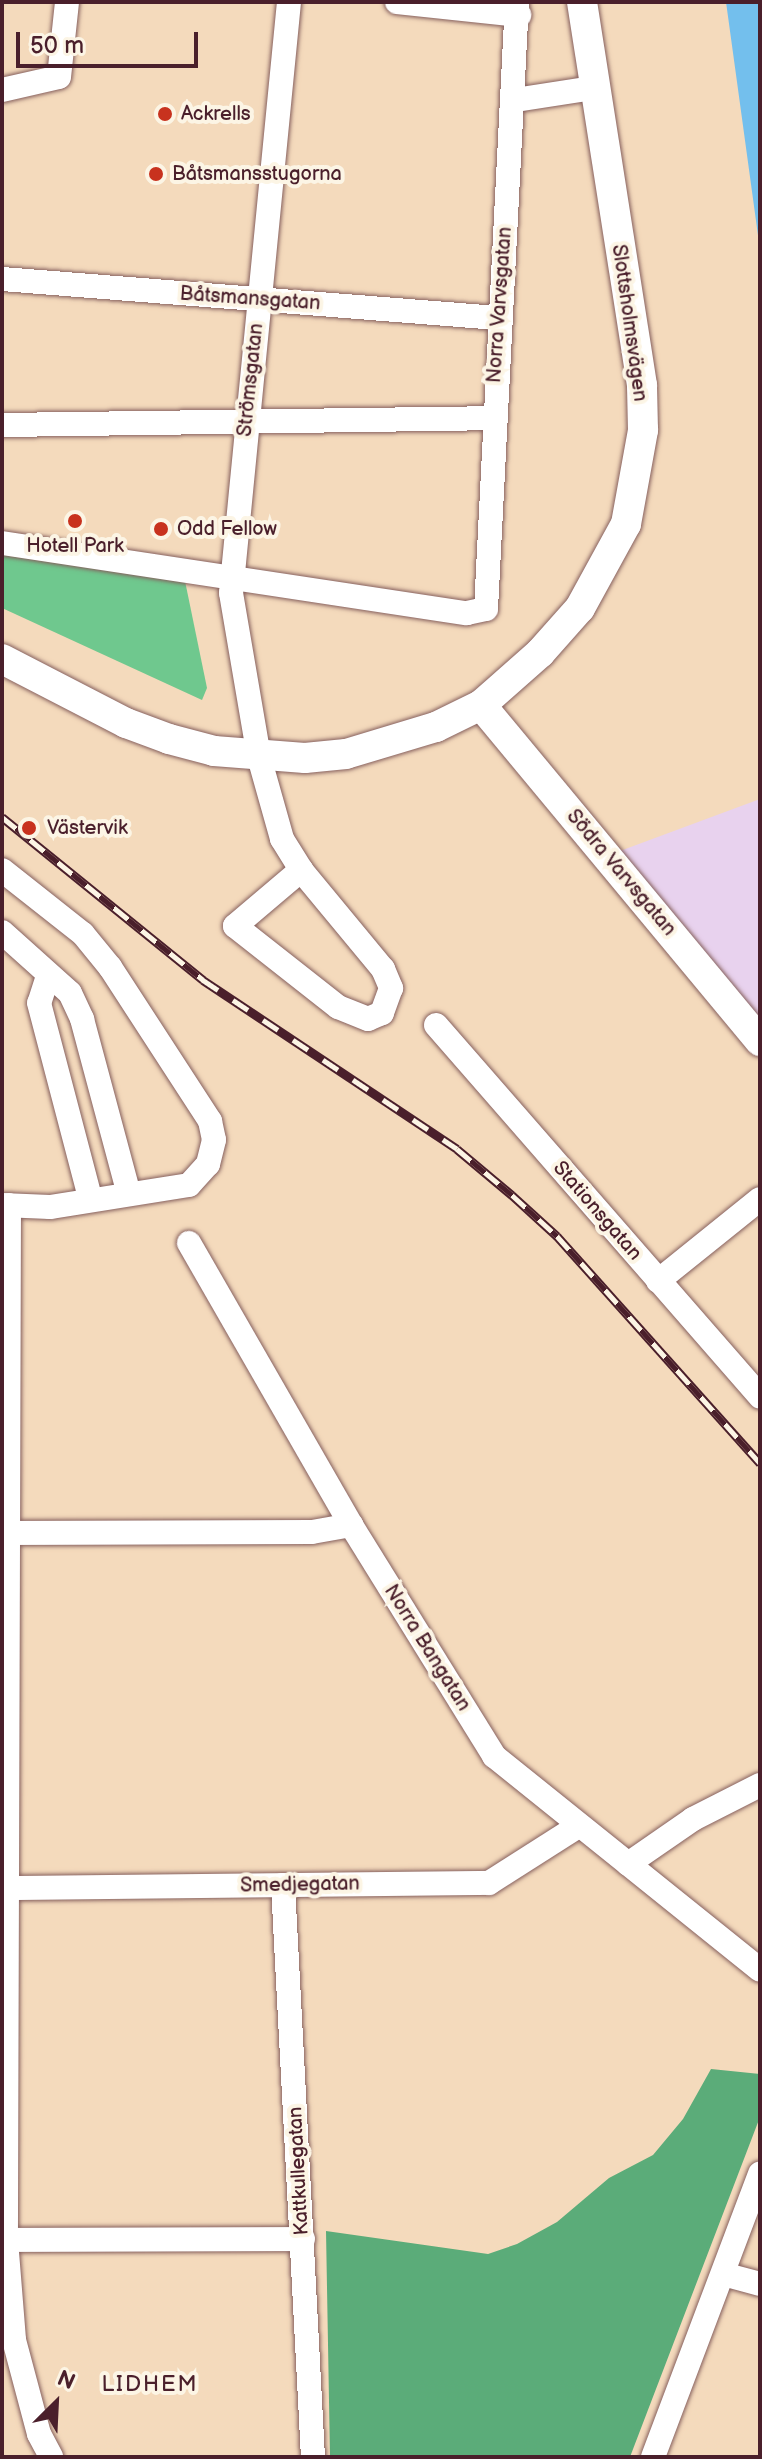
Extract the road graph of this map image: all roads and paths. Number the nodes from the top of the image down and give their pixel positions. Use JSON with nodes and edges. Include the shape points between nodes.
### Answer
{"nodes":[{"id":1,"x":67,"y":2,"type":"edge"},
{"id":2,"x":289,"y":2,"type":"edge"},
{"id":3,"x":397,"y":2,"type":"edge"},
{"id":4,"x":582,"y":2,"type":"edge"},
{"id":5,"x":518,"y":9,"type":"edge"},
{"id":6,"x":593,"y":88,"type":"junction"},
{"id":7,"x":2,"y":90,"type":"edge"},
{"id":8,"x":515,"y":100,"type":"junction"},
{"id":9,"x":2,"y":279,"type":"edge"},
{"id":10,"x":260,"y":299,"type":"junction"},
{"id":11,"x":499,"y":318,"type":"junction"},
{"id":12,"x":492,"y":418,"type":"junction"},
{"id":13,"x":247,"y":420,"type":"junction"},
{"id":14,"x":2,"y":425,"type":"edge"},
{"id":15,"x":2,"y":543,"type":"edge"},
{"id":16,"x":230,"y":574,"type":"junction"},
{"id":17,"x":2,"y":659,"type":"edge"},
{"id":18,"x":481,"y":705,"type":"junction"},
{"id":19,"x":259,"y":757,"type":"junction"},
{"id":20,"x":2,"y":870,"type":"edge"},
{"id":21,"x":301,"y":870,"type":"junction"},
{"id":22,"x":2,"y":932,"type":"edge"},
{"id":23,"x":48,"y":976,"type":"junction"},
{"id":24,"x":436,"y":1025,"type":"dead end"},
{"id":25,"x":760,"y":1041,"type":"edge"},
{"id":26,"x":128,"y":1191,"type":"junction"},
{"id":27,"x":90,"y":1198,"type":"junction"},
{"id":28,"x":760,"y":1199,"type":"edge"},
{"id":29,"x":6,"y":1205,"type":"edge"},
{"id":30,"x":189,"y":1243,"type":"dead end"},
{"id":31,"x":658,"y":1281,"type":"junction"},
{"id":32,"x":760,"y":1397,"type":"edge"},
{"id":33,"x":351,"y":1525,"type":"junction"},
{"id":34,"x":5,"y":1533,"type":"edge"},
{"id":35,"x":4,"y":1765,"type":"edge"},
{"id":36,"x":760,"y":1785,"type":"edge"},
{"id":37,"x":577,"y":1827,"type":"junction"},
{"id":38,"x":628,"y":1864,"type":"junction"},
{"id":39,"x":283,"y":1885,"type":"junction"},
{"id":40,"x":6,"y":1888,"type":"junction"},
{"id":41,"x":760,"y":1970,"type":"edge"},
{"id":42,"x":760,"y":2174,"type":"edge"},
{"id":43,"x":303,"y":2239,"type":"junction"},
{"id":44,"x":4,"y":2240,"type":"edge"},
{"id":45,"x":723,"y":2274,"type":"junction"},
{"id":46,"x":760,"y":2284,"type":"edge"},
{"id":47,"x":51,"y":2457,"type":"edge"},
{"id":48,"x":313,"y":2457,"type":"edge"},
{"id":49,"x":653,"y":2457,"type":"edge"}],
"edges":[{"from":1,"to":7,"type":"street","via":[[59,77]]},
{"from":2,"to":10,"type":"street","name":"Strömsgatan"},
{"from":3,"to":5,"type":"street"},
{"from":4,"to":6,"type":"street","name":"Slottsholmsvägen"},
{"from":5,"to":8,"type":"street","name":"Norra Varvsgatan"},
{"from":6,"to":8,"type":"street"},
{"from":6,"to":18,"type":"street","name":"Slottsholmsvägen","via":[[642,385],[636,479],[626,524],[580,608],[540,653]]},
{"from":8,"to":11,"type":"street","name":"Norra Varvsgatan"},
{"from":9,"to":10,"type":"street","name":"Båtsmansgatan"},
{"from":10,"to":11,"type":"street","name":"Båtsmansgatan"},
{"from":10,"to":13,"type":"street","name":"Strömsgatan"},
{"from":11,"to":12,"type":"street","name":"Norra Varvsgatan"},
{"from":12,"to":13,"type":"street"},
{"from":12,"to":16,"type":"street","name":"Norra Varvsgatan","via":[[486,609],[467,613]]},
{"from":13,"to":14,"type":"street"},
{"from":13,"to":16,"type":"street","name":"Strömsgatan"},
{"from":15,"to":16,"type":"street"},
{"from":16,"to":19,"type":"street","name":"Strömsgatan"},
{"from":17,"to":19,"type":"street","name":"Slottsholmsvägen","via":[[126,723],[214,751]]},
{"from":18,"to":19,"type":"street","name":"Slottsholmsvägen","via":[[403,741],[346,754]]},
{"from":18,"to":25,"type":"street","name":"Södra Varvsgatan"},
{"from":19,"to":21,"type":"street","via":[[282,839]]},
{"from":20,"to":26,"type":"street","via":[[83,934],[210,1121],[214,1140],[208,1164],[189,1185]]},
{"from":21,"to":21,"type":"street","via":[[235,926],[338,1007],[368,1019],[382,1013],[391,988],[383,969]]},
{"from":22,"to":23,"type":"street"},
{"from":23,"to":26,"type":"street","via":[[70,993],[82,1019]]},
{"from":23,"to":27,"type":"street","via":[[39,1003]]},
{"from":24,"to":31,"type":"street","name":"Stationsgatan"},
{"from":26,"to":27,"type":"street"},
{"from":27,"to":29,"type":"street","via":[[50,1207]]},
{"from":28,"to":31,"type":"street"},
{"from":29,"to":34,"type":"street"},
{"from":30,"to":33,"type":"street","name":"Norra Bangatan"},
{"from":31,"to":32,"type":"street","name":"Stationsgatan"},
{"from":33,"to":34,"type":"street","via":[[312,1532]]},
{"from":33,"to":37,"type":"street","name":"Norra Bangatan","via":[[494,1756]]},
{"from":34,"to":35,"type":"street"},
{"from":35,"to":40,"type":"street"},
{"from":36,"to":38,"type":"street","via":[[693,1819]]},
{"from":37,"to":38,"type":"street","name":"Norra Bangatan"},
{"from":37,"to":39,"type":"street","name":"Smedjegatan","via":[[489,1883]]},
{"from":38,"to":41,"type":"street","name":"Norra Bangatan"},
{"from":39,"to":40,"type":"street","name":"Smedjegatan"},
{"from":39,"to":43,"type":"street","name":"Kattkullegatan"},
{"from":40,"to":44,"type":"street"},
{"from":42,"to":45,"type":"street"},
{"from":43,"to":44,"type":"street"},
{"from":43,"to":48,"type":"street","name":"Kattkullegatan"},
{"from":44,"to":47,"type":"street","via":[[14,2340],[39,2434]]},
{"from":45,"to":46,"type":"street"},
{"from":45,"to":49,"type":"street"}]}
